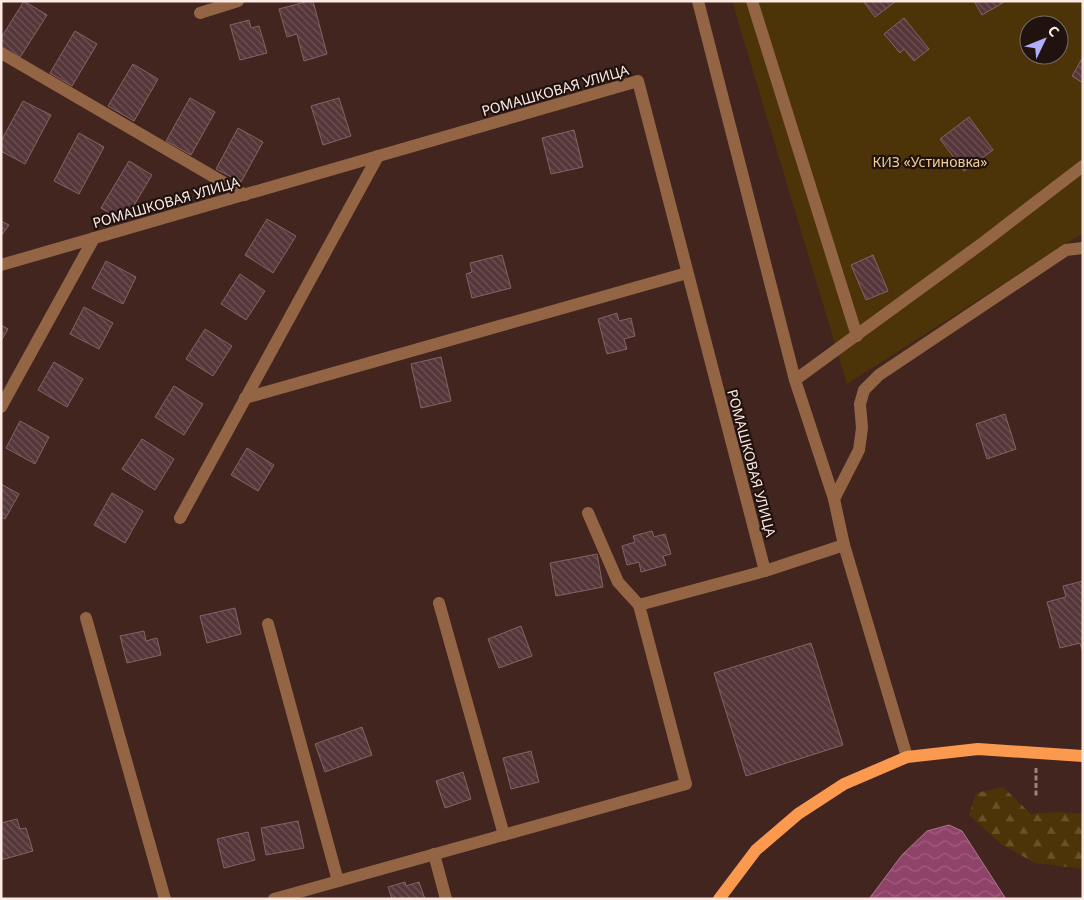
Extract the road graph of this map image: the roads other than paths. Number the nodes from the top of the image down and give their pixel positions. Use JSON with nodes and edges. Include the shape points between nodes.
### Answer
{"nodes":[{"id":1,"x":238,"y":1,"type":"edge"},
{"id":2,"x":698,"y":1,"type":"edge"},
{"id":3,"x":752,"y":1,"type":"edge"},
{"id":4,"x":200,"y":13,"type":"dead end"},
{"id":5,"x":1,"y":53,"type":"edge"},
{"id":6,"x":378,"y":156,"type":"junction"},
{"id":7,"x":1083,"y":166,"type":"edge"},
{"id":8,"x":245,"y":195,"type":"junction"},
{"id":9,"x":94,"y":238,"type":"junction"},
{"id":10,"x":1083,"y":248,"type":"edge"},
{"id":11,"x":1,"y":265,"type":"edge"},
{"id":12,"x":687,"y":273,"type":"junction"},
{"id":13,"x":857,"y":336,"type":"junction"},
{"id":14,"x":795,"y":380,"type":"junction"},
{"id":15,"x":246,"y":398,"type":"junction"},
{"id":16,"x":1,"y":407,"type":"edge"},
{"id":17,"x":834,"y":499,"type":"junction"},
{"id":18,"x":588,"y":513,"type":"dead end"},
{"id":19,"x":180,"y":518,"type":"dead end"},
{"id":20,"x":844,"y":545,"type":"junction"},
{"id":21,"x":765,"y":571,"type":"junction"},
{"id":22,"x":439,"y":603,"type":"dead end"},
{"id":23,"x":639,"y":605,"type":"junction"},
{"id":24,"x":86,"y":618,"type":"dead end"},
{"id":25,"x":268,"y":624,"type":"dead end"},
{"id":26,"x":1083,"y":756,"type":"edge"},
{"id":27,"x":907,"y":758,"type":"junction"},
{"id":28,"x":504,"y":835,"type":"junction"},
{"id":29,"x":434,"y":854,"type":"junction"},
{"id":30,"x":338,"y":881,"type":"junction"},
{"id":31,"x":165,"y":899,"type":"edge"},
{"id":32,"x":274,"y":899,"type":"edge"},
{"id":33,"x":446,"y":899,"type":"edge"},
{"id":34,"x":719,"y":899,"type":"edge"}],
"edges":[{"from":1,"to":4,"type":"street"},
{"from":2,"to":14,"type":"street"},
{"from":3,"to":13,"type":"street"},
{"from":5,"to":8,"type":"street"},
{"from":6,"to":8,"type":"street","name":"РОМАШКОВАЯ УЛИЦА"},
{"from":6,"to":12,"type":"street","name":"РОМАШКОВАЯ УЛИЦА","via":[[638,81]]},
{"from":6,"to":15,"type":"street"},
{"from":7,"to":13,"type":"street"},
{"from":8,"to":9,"type":"street","name":"РОМАШКОВАЯ УЛИЦА"},
{"from":9,"to":11,"type":"street","name":"РОМАШКОВАЯ УЛИЦА"},
{"from":9,"to":16,"type":"street"},
{"from":10,"to":17,"type":"street","via":[[1066,250],[879,375],[864,390],[860,404],[860,450]]},
{"from":12,"to":15,"type":"street"},
{"from":12,"to":21,"type":"street","name":"РОМАШКОВАЯ УЛИЦА"},
{"from":13,"to":14,"type":"street"},
{"from":14,"to":17,"type":"street"},
{"from":15,"to":19,"type":"street"},
{"from":17,"to":20,"type":"street"},
{"from":18,"to":23,"type":"street","via":[[618,582]]},
{"from":20,"to":21,"type":"street"},
{"from":20,"to":27,"type":"street"},
{"from":21,"to":23,"type":"street"},
{"from":22,"to":28,"type":"street"},
{"from":23,"to":28,"type":"street","via":[[686,784]]},
{"from":24,"to":31,"type":"street"},
{"from":25,"to":30,"type":"street"},
{"from":26,"to":27,"type":"main road","via":[[978,749]]},
{"from":27,"to":34,"type":"main road","via":[[844,784],[798,814],[756,850]]},
{"from":28,"to":29,"type":"street"},
{"from":29,"to":30,"type":"street"},
{"from":29,"to":33,"type":"street"},
{"from":30,"to":32,"type":"street"}]}
